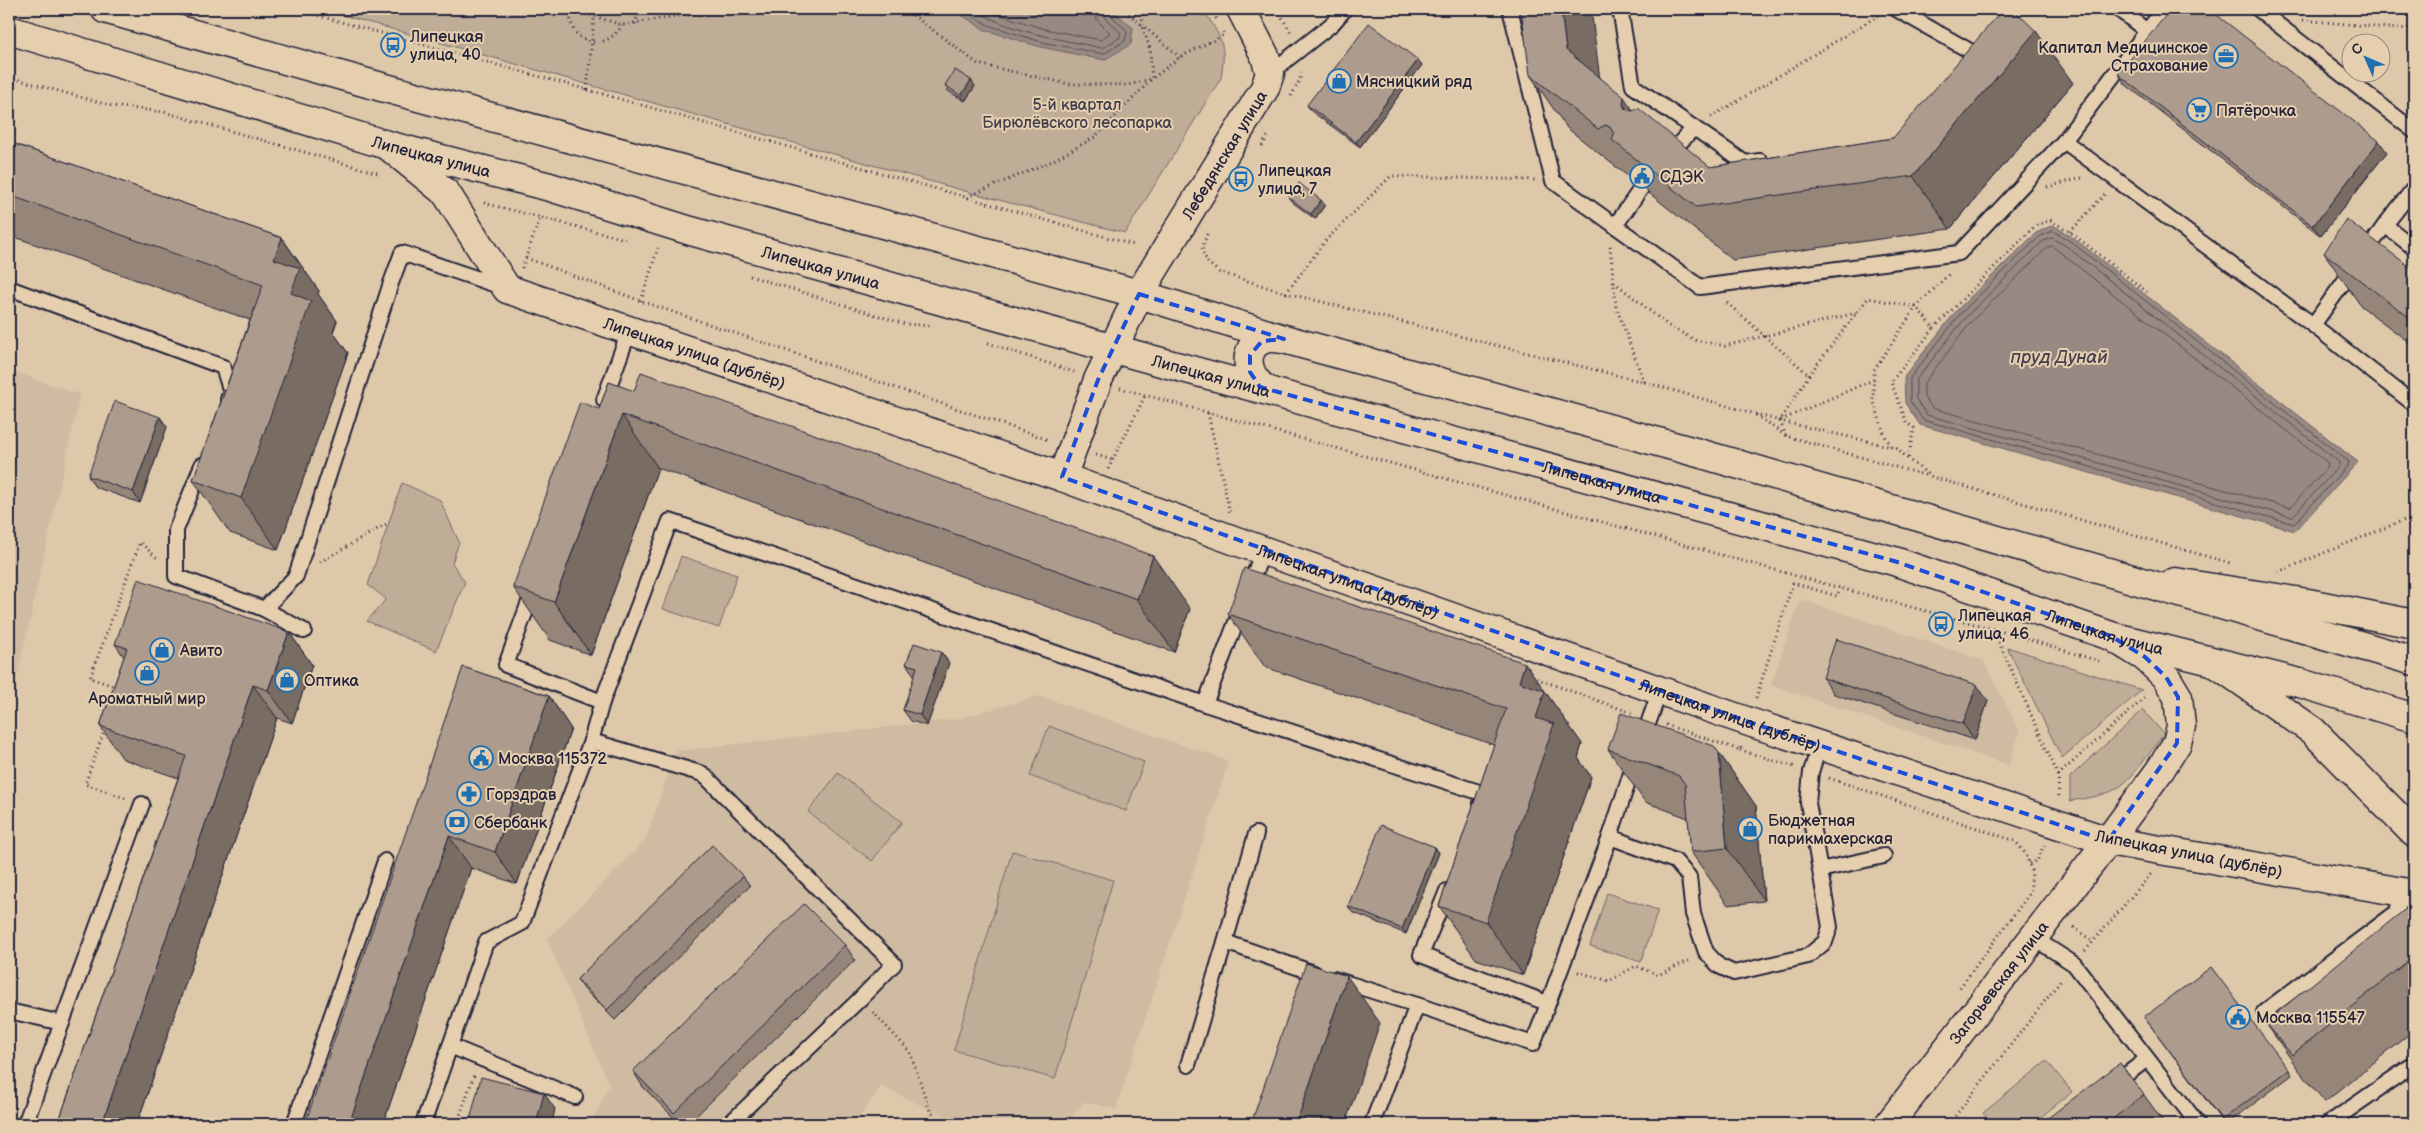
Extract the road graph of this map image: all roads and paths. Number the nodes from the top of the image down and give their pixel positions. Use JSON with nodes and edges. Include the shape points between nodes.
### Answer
{"nodes":[{"id":1,"x":105,"y":9,"type":"edge"},
{"id":2,"x":294,"y":9,"type":"edge"},
{"id":3,"x":444,"y":9,"type":"edge"},
{"id":4,"x":470,"y":9,"type":"edge"},
{"id":5,"x":571,"y":9,"type":"edge"},
{"id":6,"x":596,"y":9,"type":"edge"},
{"id":7,"x":640,"y":9,"type":"edge"},
{"id":8,"x":721,"y":9,"type":"edge"},
{"id":9,"x":762,"y":9,"type":"edge"},
{"id":10,"x":905,"y":9,"type":"edge"},
{"id":11,"x":1122,"y":9,"type":"edge"},
{"id":12,"x":1143,"y":9,"type":"edge"},
{"id":13,"x":1194,"y":9,"type":"edge"},
{"id":14,"x":1210,"y":9,"type":"edge"},
{"id":15,"x":1242,"y":9,"type":"edge"},
{"id":16,"x":1345,"y":9,"type":"edge"},
{"id":17,"x":1510,"y":9,"type":"edge"},
{"id":18,"x":1620,"y":9,"type":"edge"},
{"id":19,"x":1896,"y":9,"type":"edge"},
{"id":20,"x":2118,"y":9,"type":"edge"},
{"id":21,"x":2164,"y":9,"type":"edge"},
{"id":22,"x":725,"y":12,"type":"junction"},
{"id":23,"x":2263,"y":13,"type":"edge"},
{"id":24,"x":1882,"y":14,"type":"dead end"},
{"id":25,"x":594,"y":17,"type":"junction"},
{"id":26,"x":635,"y":24,"type":"junction"},
{"id":27,"x":622,"y":25,"type":"junction"},
{"id":28,"x":1142,"y":25,"type":"junction"},
{"id":29,"x":2414,"y":28,"type":"edge"},
{"id":30,"x":9,"y":30,"type":"edge"},
{"id":31,"x":2147,"y":30,"type":"junction"},
{"id":32,"x":1224,"y":34,"type":"dead end"},
{"id":33,"x":592,"y":42,"type":"junction"},
{"id":34,"x":1977,"y":55,"type":"edge"},
{"id":35,"x":1180,"y":57,"type":"junction"},
{"id":36,"x":1270,"y":73,"type":"junction"},
{"id":37,"x":9,"y":77,"type":"edge"},
{"id":38,"x":1152,"y":79,"type":"junction"},
{"id":39,"x":587,"y":90,"type":"junction"},
{"id":40,"x":1694,"y":128,"type":"junction"},
{"id":41,"x":2414,"y":131,"type":"edge"},
{"id":42,"x":2064,"y":140,"type":"junction"},
{"id":43,"x":387,"y":145,"type":"junction"},
{"id":44,"x":1668,"y":156,"type":"edge"},
{"id":45,"x":1774,"y":159,"type":"edge"},
{"id":46,"x":2111,"y":176,"type":"junction"},
{"id":47,"x":390,"y":177,"type":"dead end"},
{"id":48,"x":1553,"y":181,"type":"junction"},
{"id":49,"x":1642,"y":187,"type":"edge"},
{"id":50,"x":2414,"y":188,"type":"edge"},
{"id":51,"x":2039,"y":189,"type":"dead end"},
{"id":52,"x":446,"y":193,"type":"junction"},
{"id":53,"x":966,"y":197,"type":"junction"},
{"id":54,"x":1611,"y":223,"type":"junction"},
{"id":55,"x":2385,"y":225,"type":"junction"},
{"id":56,"x":2070,"y":232,"type":"junction"},
{"id":57,"x":632,"y":241,"type":"dead end"},
{"id":58,"x":1134,"y":245,"type":"dead end"},
{"id":59,"x":650,"y":246,"type":"dead end"},
{"id":60,"x":2414,"y":248,"type":"edge"},
{"id":61,"x":526,"y":258,"type":"dead end"},
{"id":62,"x":1208,"y":263,"type":"dead end"},
{"id":63,"x":744,"y":274,"type":"dead end"},
{"id":64,"x":1614,"y":282,"type":"junction"},
{"id":65,"x":1707,"y":286,"type":"junction"},
{"id":66,"x":9,"y":288,"type":"edge"},
{"id":67,"x":507,"y":288,"type":"junction"},
{"id":68,"x":2147,"y":292,"type":"dead end"},
{"id":69,"x":1286,"y":293,"type":"junction"},
{"id":70,"x":1139,"y":294,"type":"junction"},
{"id":71,"x":641,"y":301,"type":"junction"},
{"id":72,"x":1916,"y":307,"type":"junction"},
{"id":73,"x":1856,"y":313,"type":"junction"},
{"id":74,"x":2313,"y":325,"type":"junction"},
{"id":75,"x":935,"y":326,"type":"dead end"},
{"id":76,"x":1934,"y":328,"type":"junction"},
{"id":77,"x":629,"y":331,"type":"junction"},
{"id":78,"x":1763,"y":335,"type":"junction"},
{"id":79,"x":1284,"y":339,"type":"junction"},
{"id":80,"x":981,"y":340,"type":"dead end"},
{"id":81,"x":1112,"y":347,"type":"junction"},
{"id":82,"x":1809,"y":375,"type":"junction"},
{"id":83,"x":1098,"y":380,"type":"junction"},
{"id":84,"x":1873,"y":380,"type":"junction"},
{"id":85,"x":1644,"y":382,"type":"junction"},
{"id":86,"x":1269,"y":391,"type":"junction"},
{"id":87,"x":1146,"y":396,"type":"junction"},
{"id":88,"x":2414,"y":404,"type":"edge"},
{"id":89,"x":224,"y":410,"type":"edge"},
{"id":90,"x":1208,"y":413,"type":"junction"},
{"id":91,"x":1754,"y":413,"type":"junction"},
{"id":92,"x":599,"y":414,"type":"edge"},
{"id":93,"x":1780,"y":421,"type":"junction"},
{"id":94,"x":1786,"y":436,"type":"junction"},
{"id":95,"x":1892,"y":447,"type":"junction"},
{"id":96,"x":1072,"y":448,"type":"junction"},
{"id":97,"x":205,"y":456,"type":"edge"},
{"id":98,"x":1908,"y":459,"type":"junction"},
{"id":99,"x":1112,"y":460,"type":"junction"},
{"id":100,"x":1062,"y":477,"type":"junction"},
{"id":101,"x":1932,"y":477,"type":"junction"},
{"id":102,"x":1099,"y":490,"type":"junction"},
{"id":103,"x":2414,"y":516,"type":"edge"},
{"id":104,"x":388,"y":523,"type":"dead end"},
{"id":105,"x":1221,"y":536,"type":"junction"},
{"id":106,"x":1263,"y":551,"type":"junction"},
{"id":107,"x":2233,"y":564,"type":"dead end"},
{"id":108,"x":2103,"y":570,"type":"junction"},
{"id":109,"x":176,"y":576,"type":"junction"},
{"id":110,"x":296,"y":576,"type":"junction"},
{"id":111,"x":2280,"y":577,"type":"dead end"},
{"id":112,"x":537,"y":581,"type":"edge"},
{"id":113,"x":1840,"y":588,"type":"junction"},
{"id":114,"x":264,"y":609,"type":"junction"},
{"id":115,"x":2414,"y":624,"type":"edge"},
{"id":116,"x":1993,"y":629,"type":"junction"},
{"id":117,"x":304,"y":631,"type":"dead end"},
{"id":118,"x":1776,"y":631,"type":"dead end"},
{"id":119,"x":2111,"y":636,"type":"junction"},
{"id":120,"x":2212,"y":661,"type":"junction"},
{"id":121,"x":2414,"y":661,"type":"edge"},
{"id":122,"x":2104,"y":663,"type":"dead end"},
{"id":123,"x":120,"y":688,"type":"edge"},
{"id":124,"x":1660,"y":690,"type":"junction"},
{"id":125,"x":2151,"y":692,"type":"dead end"},
{"id":126,"x":602,"y":702,"type":"junction"},
{"id":127,"x":1205,"y":704,"type":"junction"},
{"id":128,"x":2414,"y":718,"type":"edge"},
{"id":129,"x":108,"y":723,"type":"edge"},
{"id":130,"x":591,"y":741,"type":"junction"},
{"id":131,"x":1819,"y":747,"type":"junction"},
{"id":132,"x":1740,"y":750,"type":"dead end"},
{"id":133,"x":1811,"y":772,"type":"junction"},
{"id":134,"x":142,"y":804,"type":"joint"},
{"id":135,"x":1478,"y":812,"type":"edge"},
{"id":136,"x":2414,"y":833,"type":"edge"},
{"id":137,"x":1256,"y":834,"type":"dead end"},
{"id":138,"x":1610,"y":837,"type":"junction"},
{"id":139,"x":2108,"y":841,"type":"junction"},
{"id":140,"x":1884,"y":856,"type":"dead end"},
{"id":141,"x":385,"y":861,"type":"dead end"},
{"id":142,"x":1820,"y":870,"type":"junction"},
{"id":143,"x":2155,"y":871,"type":"dead end"},
{"id":144,"x":1453,"y":875,"type":"edge"},
{"id":145,"x":2408,"y":893,"type":"edge"},
{"id":146,"x":2032,"y":937,"type":"junction"},
{"id":147,"x":1225,"y":942,"type":"junction"},
{"id":148,"x":1706,"y":952,"type":"junction"},
{"id":149,"x":2074,"y":964,"type":"junction"},
{"id":150,"x":1561,"y":967,"type":"junction"},
{"id":151,"x":1953,"y":996,"type":"dead end"},
{"id":152,"x":860,"y":999,"type":"junction"},
{"id":153,"x":1548,"y":1003,"type":"junction"},
{"id":154,"x":1417,"y":1005,"type":"junction"},
{"id":155,"x":9,"y":1012,"type":"edge"},
{"id":156,"x":2264,"y":1012,"type":"dead end"},
{"id":157,"x":62,"y":1023,"type":"junction"},
{"id":158,"x":450,"y":1046,"type":"junction"},
{"id":159,"x":480,"y":1058,"type":"junction"},
{"id":160,"x":2148,"y":1059,"type":"junction"},
{"id":161,"x":2414,"y":1064,"type":"edge"},
{"id":162,"x":1188,"y":1065,"type":"dead end"},
{"id":163,"x":2103,"y":1092,"type":"edge"},
{"id":164,"x":575,"y":1097,"type":"dead end"},
{"id":165,"x":1877,"y":1120,"type":"edge"},
{"id":166,"x":2343,"y":1120,"type":"edge"},
{"id":167,"x":25,"y":1124,"type":"edge"},
{"id":168,"x":294,"y":1124,"type":"edge"},
{"id":169,"x":423,"y":1124,"type":"edge"},
{"id":170,"x":457,"y":1124,"type":"edge"},
{"id":171,"x":729,"y":1124,"type":"edge"},
{"id":172,"x":942,"y":1124,"type":"edge"},
{"id":173,"x":1372,"y":1124,"type":"edge"},
{"id":174,"x":1858,"y":1124,"type":"edge"},
{"id":175,"x":1949,"y":1124,"type":"edge"},
{"id":176,"x":2198,"y":1124,"type":"edge"},
{"id":177,"x":2328,"y":1124,"type":"edge"}],
"edges":[{"from":1,"to":70,"type":"main road"},
{"from":2,"to":39,"type":"path"},
{"from":3,"to":4,"type":"path","via":[[461,14]]},
{"from":5,"to":25,"type":"path"},
{"from":5,"to":33,"type":"path","via":[[574,30]]},
{"from":6,"to":25,"type":"path"},
{"from":7,"to":26,"type":"path"},
{"from":8,"to":22,"type":"path"},
{"from":9,"to":22,"type":"path"},
{"from":10,"to":38,"type":"path","via":[[978,64],[1069,84],[1128,85]]},
{"from":11,"to":28,"type":"path"},
{"from":12,"to":28,"type":"path"},
{"from":13,"to":14,"type":"path"},
{"from":15,"to":36,"type":"main road","name":"Лебедянская улица"},
{"from":16,"to":36,"type":"lane","via":[[1332,24]]},
{"from":17,"to":48,"type":"lane"},
{"from":18,"to":40,"type":"lane","via":[[1633,86]]},
{"from":19,"to":34,"type":"lane"},
{"from":20,"to":31,"type":"lane"},
{"from":21,"to":31,"type":"lane"},
{"from":22,"to":26,"type":"path","via":[[676,16]]},
{"from":23,"to":29,"type":"path"},
{"from":23,"to":41,"type":"lane"},
{"from":24,"to":40,"type":"path"},
{"from":25,"to":27,"type":"path"},
{"from":25,"to":33,"type":"path"},
{"from":26,"to":27,"type":"path"},
{"from":27,"to":33,"type":"path","via":[[610,39]]},
{"from":28,"to":35,"type":"path"},
{"from":28,"to":38,"type":"path","via":[[1150,49]]},
{"from":30,"to":43,"type":"main road","name":"Липецкая улица"},
{"from":31,"to":42,"type":"lane"},
{"from":32,"to":35,"type":"path"},
{"from":33,"to":39,"type":"path"},
{"from":35,"to":38,"type":"path"},
{"from":36,"to":70,"type":"main road","name":"Лебедянская улица","via":[[1244,125]]},
{"from":37,"to":47,"type":"path","via":[[112,106],[164,112]]},
{"from":38,"to":53,"type":"path","via":[[1095,137],[1050,162]]},
{"from":39,"to":53,"type":"path"},
{"from":40,"to":44,"type":"lane"},
{"from":40,"to":45,"type":"lane","via":[[1745,163]]},
{"from":42,"to":46,"type":"lane"},
{"from":42,"to":65,"type":"lane","via":[[1959,254]]},
{"from":43,"to":52,"type":"main road"},
{"from":43,"to":81,"type":"main road","name":"Липецкая улица","via":[[550,187],[692,231]]},
{"from":46,"to":51,"type":"path"},
{"from":46,"to":56,"type":"path"},
{"from":46,"to":74,"type":"lane"},
{"from":48,"to":54,"type":"lane"},
{"from":48,"to":69,"type":"path","via":[[1391,176],[1327,239]]},
{"from":49,"to":54,"type":"lane"},
{"from":50,"to":55,"type":"lane"},
{"from":52,"to":57,"type":"path"},
{"from":52,"to":67,"type":"main road"},
{"from":53,"to":58,"type":"path"},
{"from":54,"to":64,"type":"path"},
{"from":54,"to":65,"type":"lane","via":[[1700,287]]},
{"from":55,"to":60,"type":"lane"},
{"from":55,"to":74,"type":"lane"},
{"from":56,"to":68,"type":"path"},
{"from":56,"to":76,"type":"path","via":[[2050,220],[2035,226]]},
{"from":59,"to":71,"type":"path","via":[[659,248]]},
{"from":61,"to":71,"type":"path"},
{"from":62,"to":69,"type":"path","via":[[1219,272]]},
{"from":63,"to":75,"type":"path","via":[[905,324]]},
{"from":64,"to":78,"type":"path","via":[[1670,327],[1695,340],[1724,346]]},
{"from":64,"to":85,"type":"path","via":[[1616,306]]},
{"from":65,"to":78,"type":"path"},
{"from":66,"to":89,"type":"lane","via":[[223,367],[231,392]]},
{"from":67,"to":77,"type":"main road","name":"Липецкая улица (дублёр)"},
{"from":67,"to":110,"type":"lane","via":[[402,253]]},
{"from":69,"to":85,"type":"path"},
{"from":70,"to":79,"type":"main road"},
{"from":70,"to":81,"type":"main road","name":"Лебедянская улица"},
{"from":71,"to":96,"type":"path"},
{"from":72,"to":73,"type":"path","via":[[1868,298]]},
{"from":72,"to":76,"type":"path"},
{"from":72,"to":84,"type":"path","via":[[1874,370]]},
{"from":73,"to":78,"type":"path"},
{"from":73,"to":82,"type":"path"},
{"from":74,"to":88,"type":"lane"},
{"from":76,"to":98,"type":"path","via":[[1891,382],[1907,423],[1914,428]]},
{"from":77,"to":92,"type":"lane"},
{"from":77,"to":100,"type":"main road","name":"Липецкая улица (дублёр)"},
{"from":78,"to":82,"type":"path"},
{"from":79,"to":86,"type":"main road","via":[[1262,341],[1250,355],[1248,364],[1254,380]]},
{"from":79,"to":108,"type":"main road","via":[[1702,454]]},
{"from":80,"to":83,"type":"path"},
{"from":81,"to":83,"type":"main road"},
{"from":81,"to":86,"type":"main road","name":"Липецкая улица"},
{"from":82,"to":93,"type":"path"},
{"from":83,"to":87,"type":"path"},
{"from":83,"to":96,"type":"main road"},
{"from":84,"to":93,"type":"path"},
{"from":84,"to":95,"type":"path","via":[[1873,400]]},
{"from":85,"to":91,"type":"path"},
{"from":86,"to":119,"type":"main road","name":"Липецкая улица","via":[[1894,561]]},
{"from":87,"to":90,"type":"path"},
{"from":87,"to":99,"type":"path"},
{"from":90,"to":105,"type":"path","via":[[1230,511]]},
{"from":90,"to":113,"type":"path"},
{"from":91,"to":93,"type":"path"},
{"from":91,"to":94,"type":"path"},
{"from":93,"to":94,"type":"path"},
{"from":93,"to":95,"type":"path"},
{"from":94,"to":101,"type":"path"},
{"from":95,"to":98,"type":"path"},
{"from":96,"to":99,"type":"path"},
{"from":96,"to":100,"type":"main road"},
{"from":97,"to":109,"type":"lane","via":[[176,530]]},
{"from":98,"to":101,"type":"path"},
{"from":99,"to":102,"type":"path"},
{"from":100,"to":102,"type":"main road","name":"Липецкая улица (дублёр)"},
{"from":101,"to":107,"type":"path"},
{"from":102,"to":105,"type":"main road","name":"Липецкая улица (дублёр)"},
{"from":103,"to":111,"type":"path","via":[[2271,575]]},
{"from":104,"to":110,"type":"path"},
{"from":105,"to":106,"type":"main road","name":"Липецкая улица (дублёр)"},
{"from":106,"to":124,"type":"main road","name":"Липецкая улица (дублёр)"},
{"from":106,"to":127,"type":"lane"},
{"from":108,"to":115,"type":"main road","via":[[2308,603]]},
{"from":108,"to":121,"type":"main road"},
{"from":109,"to":114,"type":"lane"},
{"from":109,"to":123,"type":"path","via":[[140,542],[90,678]]},
{"from":110,"to":114,"type":"lane"},
{"from":112,"to":126,"type":"lane","via":[[506,665]]},
{"from":113,"to":116,"type":"path"},
{"from":113,"to":118,"type":"path","via":[[1837,596],[1793,583]]},
{"from":114,"to":117,"type":"lane"},
{"from":116,"to":122,"type":"path"},
{"from":116,"to":125,"type":"path","via":[[2058,775]]},
{"from":119,"to":120,"type":"main road","name":"Липецкая улица"},
{"from":119,"to":139,"type":"main road","name":"Загорьевская улица","via":[[2145,657],[2166,677],[2178,697],[2181,726],[2178,743]]},
{"from":120,"to":128,"type":"main road","name":"Липецкая улица","via":[[2300,683]]},
{"from":120,"to":136,"type":"main road","via":[[2313,731]]},
{"from":124,"to":131,"type":"main road","name":"Липецкая улица (дублёр)"},
{"from":124,"to":138,"type":"lane"},
{"from":126,"to":127,"type":"lane","via":[[670,521]]},
{"from":126,"to":130,"type":"lane"},
{"from":127,"to":135,"type":"lane","via":[[1485,794]]},
{"from":129,"to":134,"type":"path","via":[[85,784]]},
{"from":130,"to":152,"type":"lane","via":[[703,774],[894,964]]},
{"from":130,"to":158,"type":"lane","via":[[522,923],[486,942]]},
{"from":131,"to":133,"type":"lane"},
{"from":131,"to":139,"type":"main road","name":"Липецкая улица (дублёр)"},
{"from":132,"to":133,"type":"path"},
{"from":133,"to":142,"type":"lane","via":[[1808,803]]},
{"from":133,"to":151,"type":"path","via":[[2015,841],[2026,854],[2032,872],[2030,893]]},
{"from":134,"to":157,"type":"lane"},
{"from":137,"to":147,"type":"lane"},
{"from":138,"to":148,"type":"lane","via":[[1675,861],[1689,877],[1693,914]]},
{"from":138,"to":150,"type":"lane"},
{"from":139,"to":145,"type":"main road","name":"Липецкая улица (дублёр)"},
{"from":139,"to":146,"type":"main road","name":"Загорьевская улица"},
{"from":140,"to":142,"type":"lane"},
{"from":141,"to":168,"type":"lane"},
{"from":142,"to":148,"type":"lane","via":[[1830,927],[1826,942],[1808,956],[1734,973],[1719,966]]},
{"from":143,"to":149,"type":"path"},
{"from":144,"to":153,"type":"lane","via":[[1421,955]]},
{"from":145,"to":156,"type":"lane","via":[[2397,912]]},
{"from":146,"to":149,"type":"lane"},
{"from":146,"to":165,"type":"main road","name":"Загорьевская улица"},
{"from":147,"to":154,"type":"lane","via":[[1313,977]]},
{"from":147,"to":162,"type":"lane"},
{"from":148,"to":150,"type":"path","via":[[1658,974],[1636,966],[1609,981]]},
{"from":149,"to":160,"type":"lane"},
{"from":149,"to":175,"type":"path"},
{"from":150,"to":153,"type":"lane"},
{"from":152,"to":171,"type":"lane"},
{"from":152,"to":172,"type":"path","via":[[910,1052],[930,1111]]},
{"from":153,"to":154,"type":"lane","via":[[1533,1044]]},
{"from":154,"to":173,"type":"lane"},
{"from":155,"to":157,"type":"lane"},
{"from":157,"to":167,"type":"lane"},
{"from":158,"to":159,"type":"lane"},
{"from":158,"to":169,"type":"lane"},
{"from":159,"to":164,"type":"lane"},
{"from":159,"to":170,"type":"path"},
{"from":160,"to":163,"type":"lane"},
{"from":160,"to":176,"type":"lane"},
{"from":161,"to":166,"type":"lane"},
{"from":165,"to":174,"type":"path"},
{"from":166,"to":177,"type":"lane"}]}
